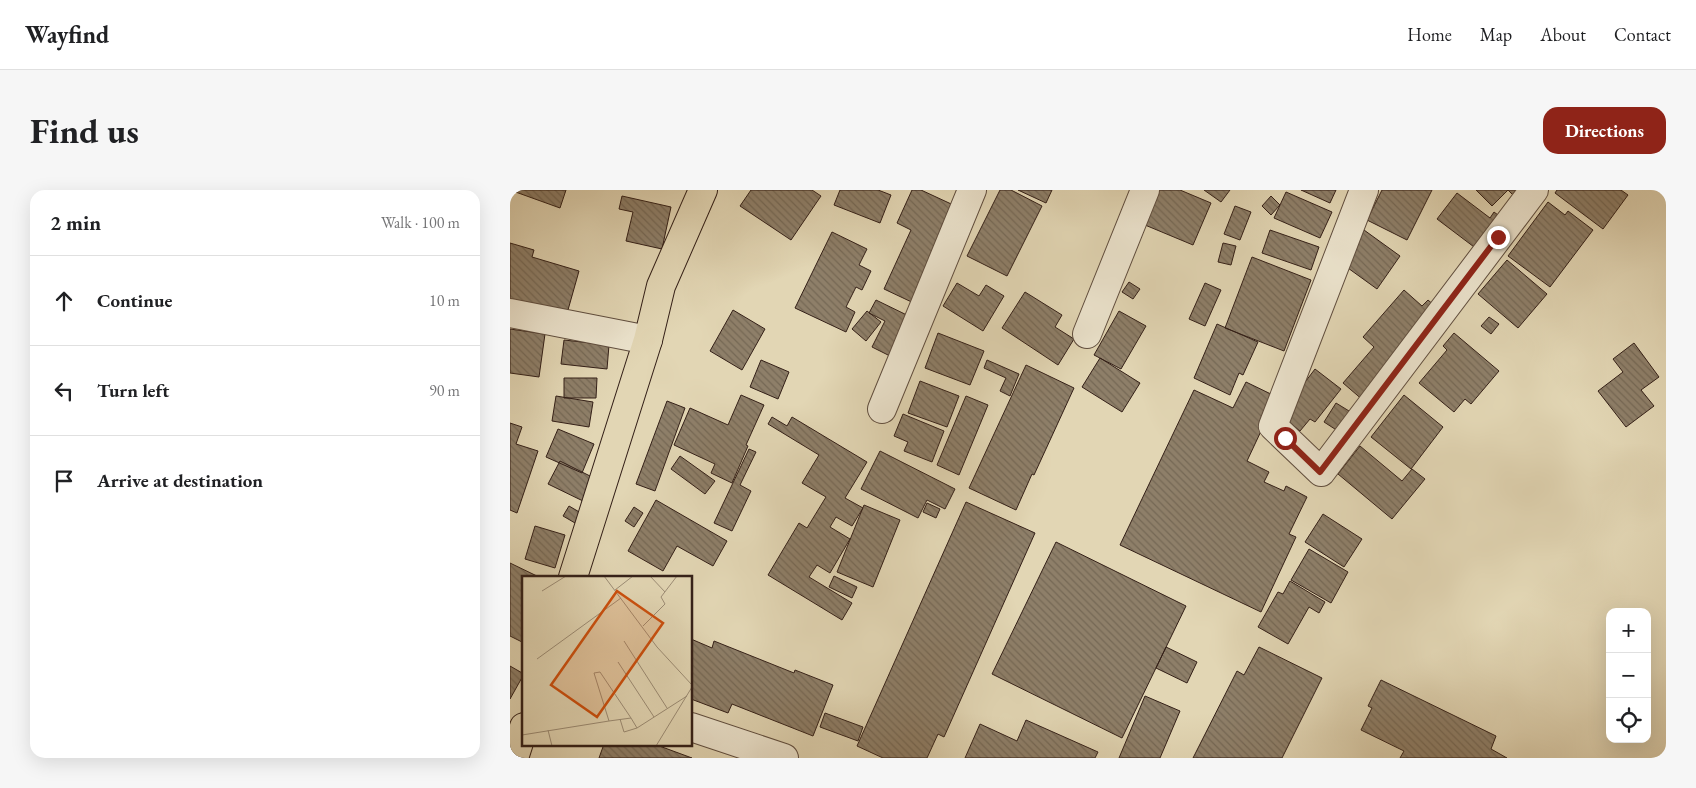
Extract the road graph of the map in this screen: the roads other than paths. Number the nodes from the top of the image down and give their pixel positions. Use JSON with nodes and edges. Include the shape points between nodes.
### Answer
{"nodes":[{"id":1,"x":703,"y":190,"type":"edge"},
{"id":2,"x":972,"y":190,"type":"edge"},
{"id":3,"x":1145,"y":190,"type":"edge"},
{"id":4,"x":1364,"y":190,"type":"edge"},
{"id":5,"x":1534,"y":190,"type":"edge"},
{"id":6,"x":510,"y":313,"type":"edge"},
{"id":7,"x":1086,"y":334,"type":"dead end"},
{"id":8,"x":648,"y":340,"type":"junction"},
{"id":9,"x":882,"y":409,"type":"dead end"},
{"id":10,"x":573,"y":576,"type":"edge"},
{"id":11,"x":692,"y":727,"type":"edge"},
{"id":12,"x":522,"y":733,"type":"edge"},
{"id":13,"x":514,"y":758,"type":"edge"},
{"id":14,"x":784,"y":758,"type":"edge"}],
"edges":[{"from":1,"to":8,"type":"main road","via":[[661,286]]},
{"from":2,"to":9,"type":"street"},
{"from":3,"to":7,"type":"street"},
{"from":4,"to":5,"type":"street","via":[[1273,426],[1320,472]]},
{"from":6,"to":8,"type":"street"},
{"from":8,"to":10,"type":"main road"},
{"from":11,"to":14,"type":"street"},
{"from":12,"to":13,"type":"main road"}]}
